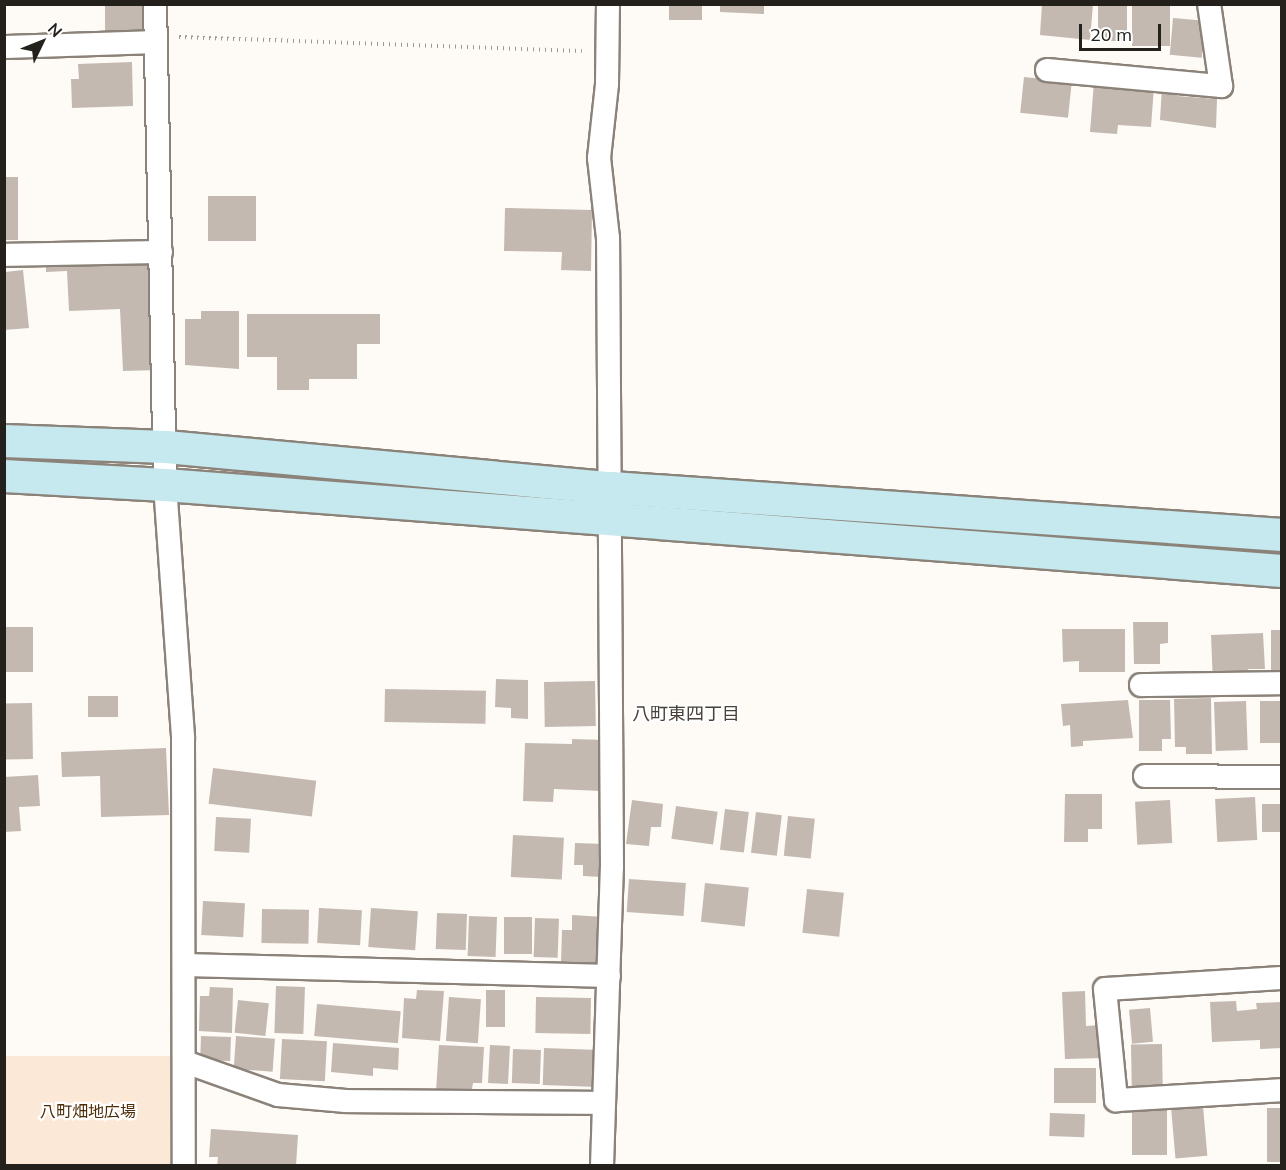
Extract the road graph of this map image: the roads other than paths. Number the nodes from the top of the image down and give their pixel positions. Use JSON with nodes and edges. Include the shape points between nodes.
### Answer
{"nodes":[{"id":1,"x":155,"y":4,"type":"edge"},
{"id":2,"x":608,"y":4,"type":"edge"},
{"id":3,"x":1209,"y":4,"type":"edge"},
{"id":4,"x":154,"y":39,"type":"junction"},
{"id":5,"x":4,"y":47,"type":"edge"},
{"id":6,"x":1047,"y":70,"type":"dead end"},
{"id":7,"x":161,"y":252,"type":"junction"},
{"id":8,"x":4,"y":255,"type":"edge"},
{"id":9,"x":4,"y":441,"type":"edge"},
{"id":10,"x":166,"y":447,"type":"junction"},
{"id":11,"x":4,"y":476,"type":"edge"},
{"id":12,"x":165,"y":485,"type":"junction"},
{"id":13,"x":612,"y":488,"type":"junction"},
{"id":14,"x":613,"y":521,"type":"junction"},
{"id":15,"x":1281,"y":535,"type":"edge"},
{"id":16,"x":1281,"y":571,"type":"edge"},
{"id":17,"x":1281,"y":683,"type":"edge"},
{"id":18,"x":1141,"y":685,"type":"dead end"},
{"id":19,"x":1144,"y":776,"type":"dead end"},
{"id":20,"x":1281,"y":777,"type":"edge"},
{"id":21,"x":186,"y":965,"type":"junction"},
{"id":22,"x":609,"y":976,"type":"junction"},
{"id":23,"x":1281,"y":978,"type":"edge"},
{"id":24,"x":185,"y":1062,"type":"junction"},
{"id":25,"x":1281,"y":1090,"type":"edge"},
{"id":26,"x":604,"y":1103,"type":"junction"},
{"id":27,"x":184,"y":1166,"type":"edge"},
{"id":28,"x":602,"y":1166,"type":"edge"}],
"edges":[{"from":1,"to":4,"type":"street"},
{"from":2,"to":13,"type":"street","via":[[599,158],[608,238]]},
{"from":3,"to":6,"type":"street","via":[[1221,86]]},
{"from":4,"to":5,"type":"street"},
{"from":4,"to":7,"type":"street"},
{"from":7,"to":8,"type":"street"},
{"from":7,"to":10,"type":"street"},
{"from":9,"to":10,"type":"street"},
{"from":10,"to":12,"type":"street"},
{"from":10,"to":13,"type":"street"},
{"from":11,"to":12,"type":"street"},
{"from":12,"to":14,"type":"street"},
{"from":12,"to":21,"type":"street","via":[[183,738]]},
{"from":13,"to":14,"type":"street"},
{"from":13,"to":15,"type":"street"},
{"from":14,"to":16,"type":"street"},
{"from":14,"to":22,"type":"street"},
{"from":17,"to":18,"type":"street"},
{"from":19,"to":20,"type":"street"},
{"from":21,"to":22,"type":"street"},
{"from":21,"to":24,"type":"street"},
{"from":22,"to":26,"type":"street"},
{"from":23,"to":25,"type":"street","via":[[1105,989],[1116,1100]]},
{"from":24,"to":26,"type":"street","via":[[278,1095],[346,1101]]},
{"from":24,"to":27,"type":"street"},
{"from":26,"to":28,"type":"street"}]}
